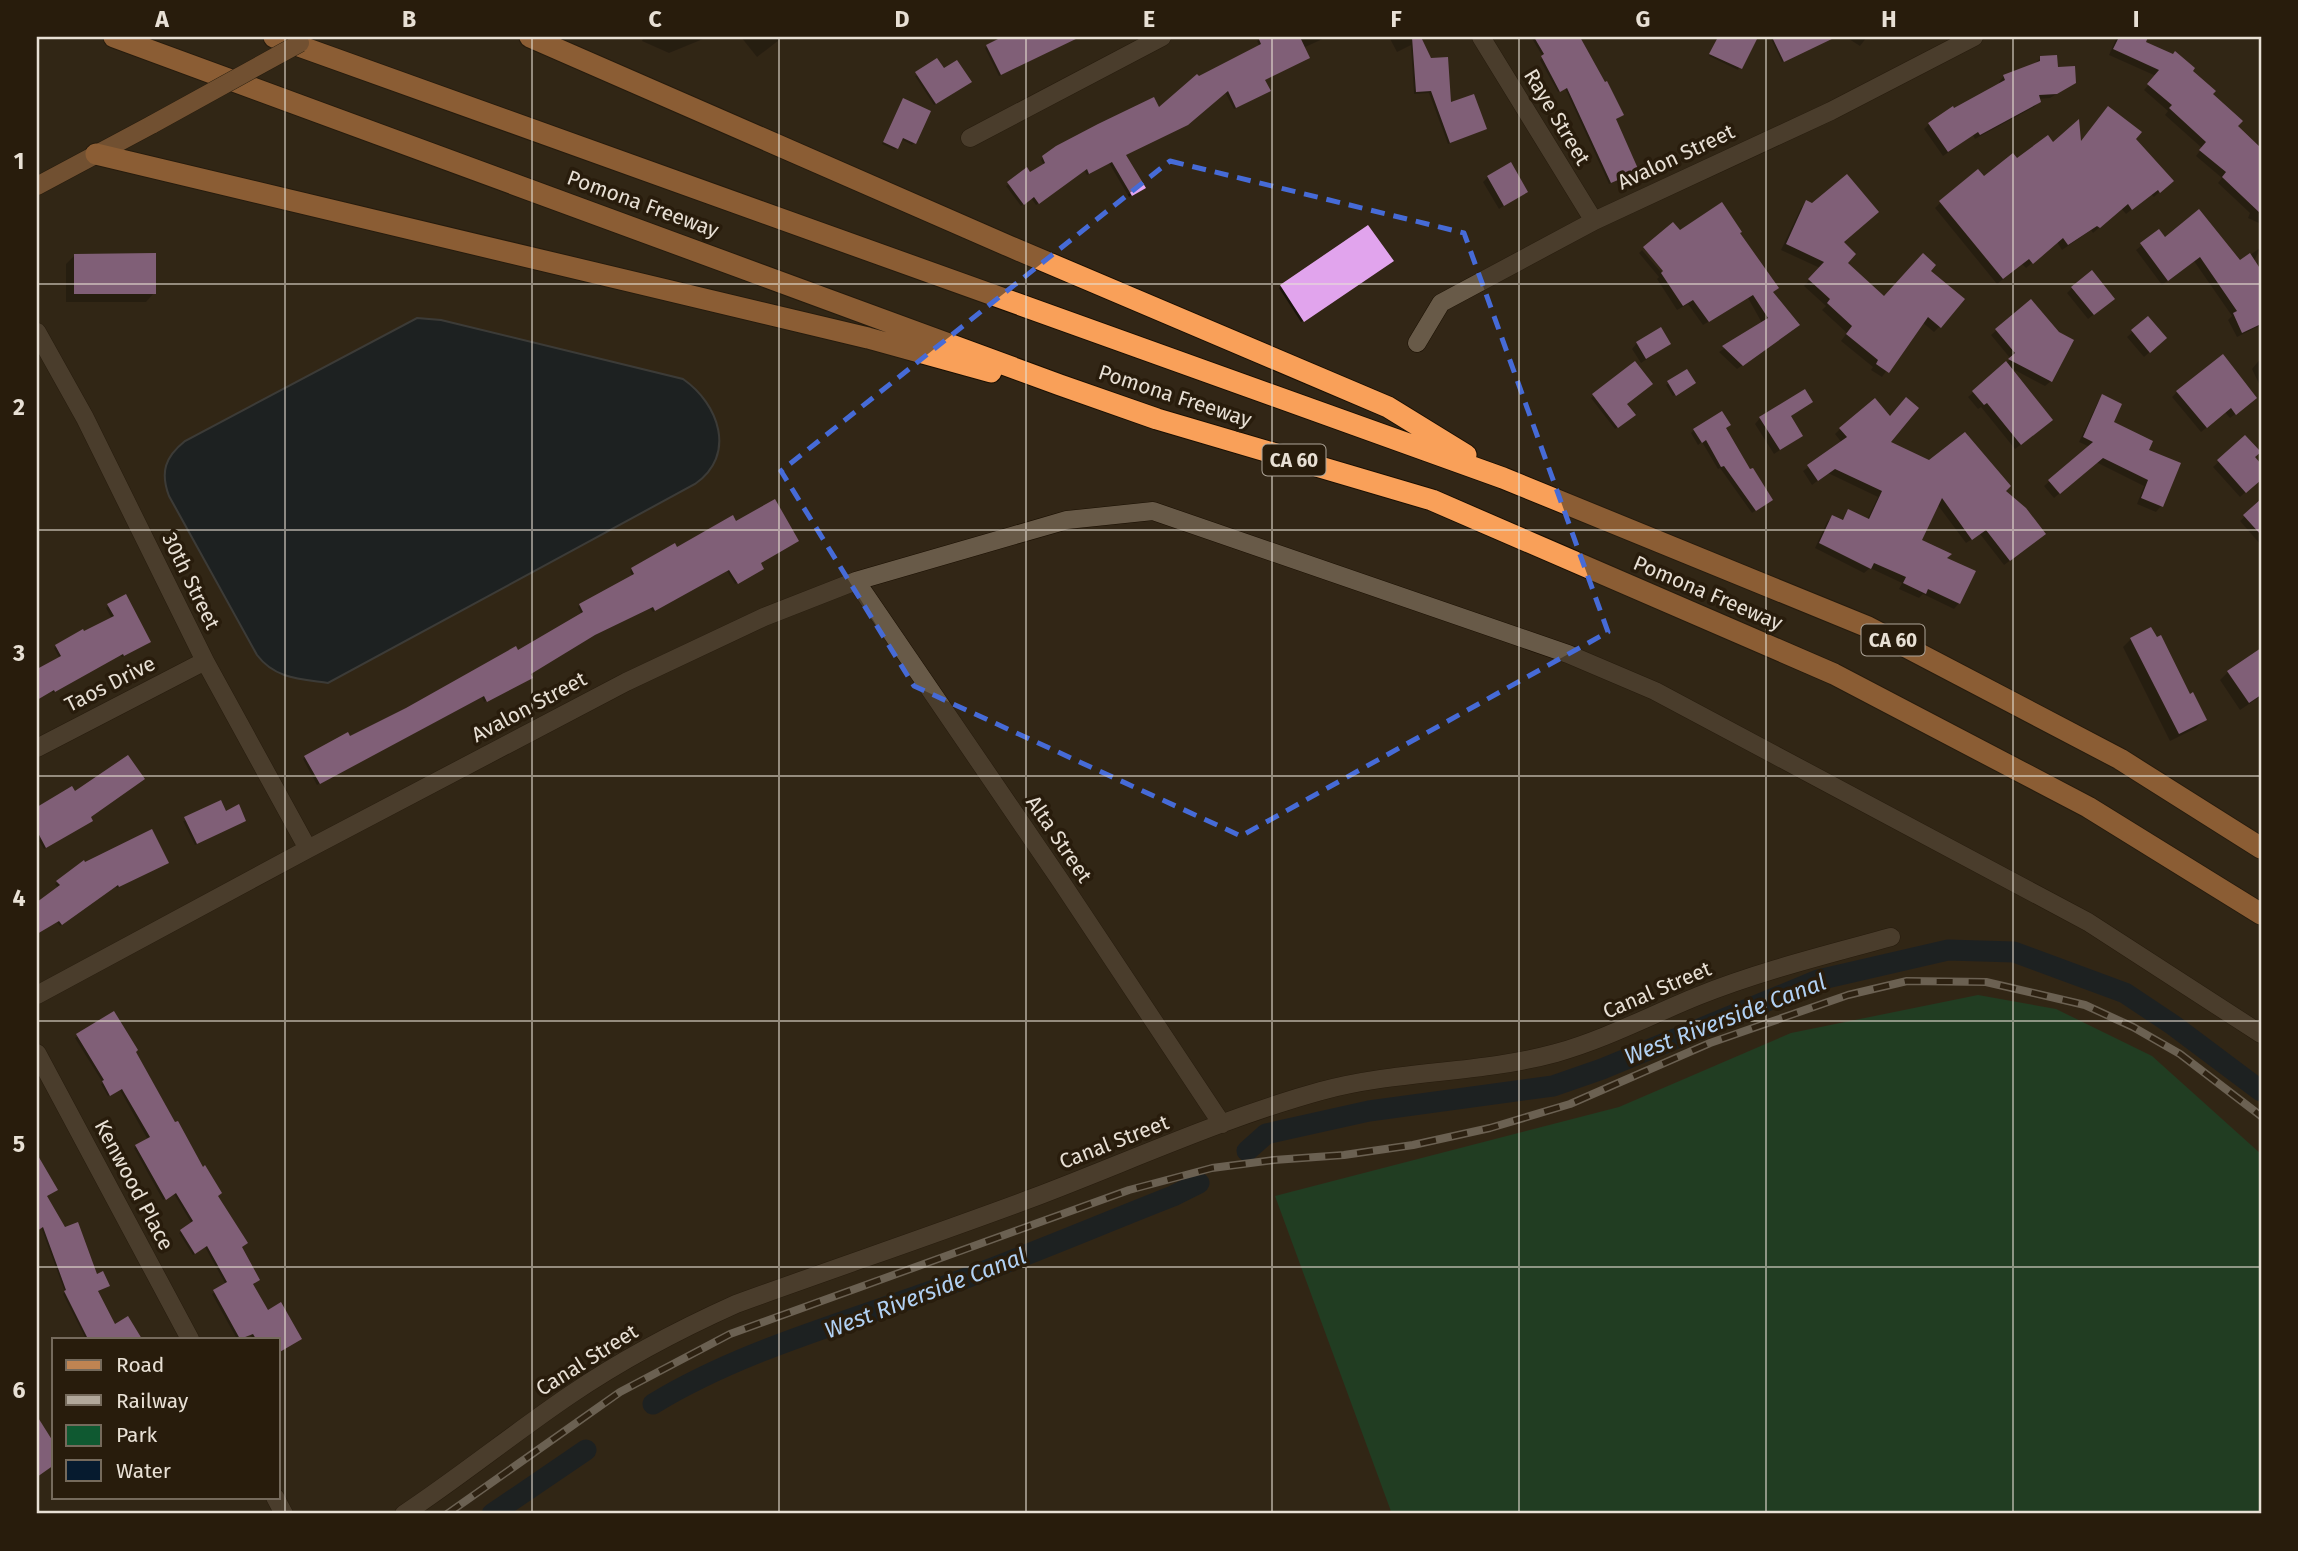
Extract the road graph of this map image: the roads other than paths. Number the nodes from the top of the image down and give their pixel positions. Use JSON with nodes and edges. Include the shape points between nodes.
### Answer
{"nodes":[{"id":1,"x":114,"y":37,"type":"edge"},
{"id":2,"x":274,"y":37,"type":"edge"},
{"id":3,"x":310,"y":37,"type":"edge"},
{"id":4,"x":530,"y":37,"type":"edge"},
{"id":5,"x":1162,"y":37,"type":"edge"},
{"id":6,"x":1481,"y":37,"type":"edge"},
{"id":7,"x":1974,"y":37,"type":"edge"},
{"id":8,"x":970,"y":138,"type":"dead end"},
{"id":9,"x":96,"y":154,"type":"junction"},
{"id":10,"x":37,"y":186,"type":"edge"},
{"id":11,"x":1594,"y":220,"type":"junction"},
{"id":12,"x":37,"y":332,"type":"edge"},
{"id":13,"x":1417,"y":342,"type":"dead end"},
{"id":14,"x":1157,"y":419,"type":"junction"},
{"id":15,"x":1503,"y":478,"type":"junction"},
{"id":16,"x":856,"y":581,"type":"junction"},
{"id":17,"x":205,"y":661,"type":"junction"},
{"id":18,"x":37,"y":748,"type":"edge"},
{"id":19,"x":2261,"y":848,"type":"edge"},
{"id":20,"x":308,"y":849,"type":"junction"},
{"id":21,"x":2261,"y":914,"type":"edge"},
{"id":22,"x":1891,"y":937,"type":"dead end"},
{"id":23,"x":37,"y":995,"type":"edge"},
{"id":24,"x":2261,"y":1034,"type":"edge"},
{"id":25,"x":37,"y":1052,"type":"edge"},
{"id":26,"x":1222,"y":1124,"type":"junction"},
{"id":27,"x":189,"y":1338,"type":"edge"},
{"id":28,"x":276,"y":1498,"type":"edge"},
{"id":29,"x":284,"y":1514,"type":"edge"},
{"id":30,"x":404,"y":1514,"type":"edge"}],
"edges":[{"from":1,"to":14,"type":"highway","name":"Pomona Freeway","number":"CA 60"},
{"from":2,"to":15,"type":"highway","name":"Pomona Freeway","number":"CA 60"},
{"from":3,"to":9,"type":"main road","bridge":true},
{"from":4,"to":15,"type":"highway","via":[[1388,407]]},
{"from":5,"to":8,"type":"street"},
{"from":6,"to":11,"type":"street","name":"Raye Street"},
{"from":7,"to":11,"type":"street","name":"Avalon Street","via":[[1831,111]]},
{"from":9,"to":10,"type":"main road"},
{"from":9,"to":14,"type":"highway","via":[[855,335]]},
{"from":11,"to":13,"type":"street","name":"Avalon Street","via":[[1441,303]]},
{"from":12,"to":17,"type":"street","name":"30th Street","via":[[85,418]]},
{"from":14,"to":21,"type":"highway","name":"Pomona Freeway","number":"CA 60","via":[[1432,500],[1834,674],[2088,807]]},
{"from":15,"to":19,"type":"highway","name":"Pomona Freeway","number":"CA 60","via":[[1868,627],[2120,759]]},
{"from":16,"to":20,"type":"street","name":"Avalon Street","via":[[764,617],[626,682]]},
{"from":16,"to":24,"type":"street","name":"Avalon Street","via":[[1067,520],[1153,511],[1568,654],[1655,691],[2088,922]]},
{"from":16,"to":26,"type":"street","name":"Alta Street"},
{"from":17,"to":18,"type":"street","name":"Taos Drive"},
{"from":17,"to":20,"type":"street","name":"30th Street"},
{"from":20,"to":23,"type":"street","name":"Avalon Street"},
{"from":22,"to":26,"type":"street","name":"Canal Street","via":[[1760,974],[1556,1053],[1378,1078],[1323,1090]]},
{"from":25,"to":27,"type":"street","name":"Kenwood Place"},
{"from":26,"to":30,"type":"street","name":"Canal Street","via":[[692,1324],[570,1395]]},
{"from":28,"to":29,"type":"street"}]}
